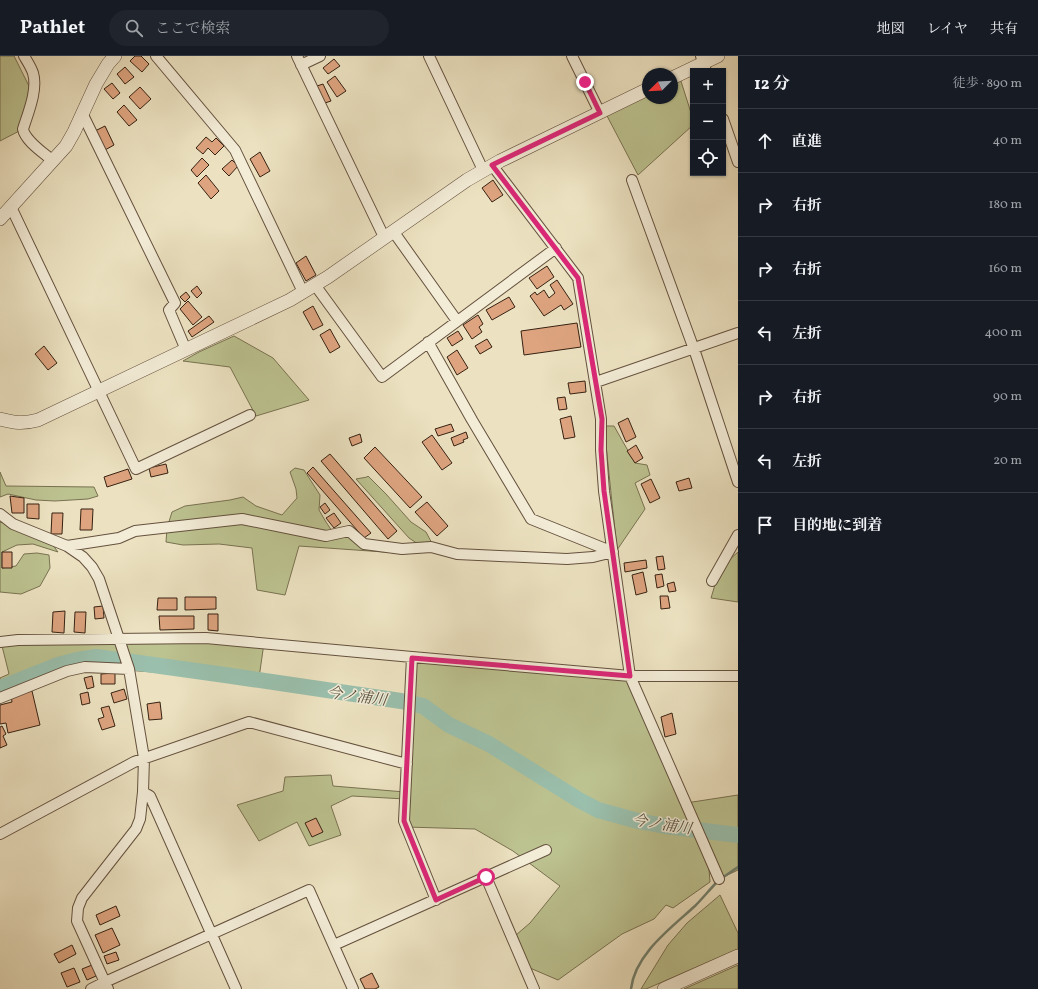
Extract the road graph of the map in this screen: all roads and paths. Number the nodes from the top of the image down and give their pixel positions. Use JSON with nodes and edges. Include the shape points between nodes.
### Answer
{"nodes":[{"id":1,"x":24,"y":56,"type":"edge"},
{"id":2,"x":115,"y":56,"type":"edge"},
{"id":3,"x":156,"y":56,"type":"edge"},
{"id":4,"x":320,"y":56,"type":"edge"},
{"id":5,"x":429,"y":56,"type":"edge"},
{"id":6,"x":572,"y":56,"type":"edge"},
{"id":7,"x":718,"y":56,"type":"edge"},
{"id":8,"x":299,"y":60,"type":"edge"},
{"id":9,"x":703,"y":63,"type":"edge"},
{"id":10,"x":678,"y":75,"type":"edge"},
{"id":11,"x":642,"y":93,"type":"edge"},
{"id":12,"x":600,"y":113,"type":"junction"},
{"id":13,"x":82,"y":114,"type":"junction"},
{"id":14,"x":726,"y":128,"type":"edge"},
{"id":15,"x":53,"y":161,"type":"junction"},
{"id":16,"x":738,"y":162,"type":"edge"},
{"id":17,"x":488,"y":168,"type":"junction"},
{"id":18,"x":632,"y":180,"type":"dead end"},
{"id":19,"x":11,"y":207,"type":"junction"},
{"id":20,"x":0,"y":219,"type":"edge"},
{"id":21,"x":389,"y":234,"type":"junction"},
{"id":22,"x":556,"y":248,"type":"junction"},
{"id":23,"x":315,"y":285,"type":"junction"},
{"id":24,"x":303,"y":292,"type":"junction"},
{"id":25,"x":457,"y":321,"type":"junction"},
{"id":26,"x":738,"y":333,"type":"edge"},
{"id":27,"x":428,"y":342,"type":"junction"},
{"id":28,"x":694,"y":348,"type":"junction"},
{"id":29,"x":186,"y":350,"type":"junction"},
{"id":30,"x":596,"y":382,"type":"junction"},
{"id":31,"x":99,"y":392,"type":"junction"},
{"id":32,"x":250,"y":415,"type":"dead end"},
{"id":33,"x":0,"y":419,"type":"edge"},
{"id":34,"x":738,"y":482,"type":"edge"},
{"id":35,"x":0,"y":514,"type":"edge"},
{"id":36,"x":738,"y":535,"type":"edge"},
{"id":37,"x":67,"y":546,"type":"junction"},
{"id":38,"x":613,"y":552,"type":"junction"},
{"id":39,"x":712,"y":581,"type":"dead end"},
{"id":40,"x":119,"y":639,"type":"junction"},
{"id":41,"x":0,"y":642,"type":"edge"},
{"id":42,"x":412,"y":658,"type":"junction"},
{"id":43,"x":129,"y":668,"type":"junction"},
{"id":44,"x":630,"y":676,"type":"junction"},
{"id":45,"x":738,"y":676,"type":"edge"},
{"id":46,"x":0,"y":698,"type":"edge"},
{"id":47,"x":144,"y":758,"type":"junction"},
{"id":48,"x":407,"y":764,"type":"junction"},
{"id":49,"x":143,"y":792,"type":"junction"},
{"id":50,"x":0,"y":834,"type":"edge"},
{"id":51,"x":546,"y":850,"type":"dead end"},
{"id":52,"x":486,"y":877,"type":"junction"},
{"id":53,"x":719,"y":879,"type":"dead end"},
{"id":54,"x":436,"y":900,"type":"junction"},
{"id":55,"x":211,"y":934,"type":"junction"},
{"id":56,"x":334,"y":945,"type":"junction"},
{"id":57,"x":738,"y":956,"type":"edge"},
{"id":58,"x":106,"y":985,"type":"edge"},
{"id":59,"x":91,"y":989,"type":"edge"},
{"id":60,"x":236,"y":989,"type":"edge"},
{"id":61,"x":354,"y":989,"type":"edge"},
{"id":62,"x":534,"y":989,"type":"edge"},
{"id":63,"x":664,"y":989,"type":"edge"}],
"edges":[{"from":1,"to":15,"type":"street","via":[[33,73],[34,84],[24,134]]},
{"from":2,"to":13,"type":"street","via":[[96,84]]},
{"from":3,"to":24,"type":"street","via":[[235,150]]},
{"from":4,"to":8,"type":"street"},
{"from":5,"to":17,"type":"street"},
{"from":6,"to":12,"type":"street"},
{"from":7,"to":9,"type":"street"},
{"from":8,"to":21,"type":"street"},
{"from":9,"to":10,"type":"street"},
{"from":11,"to":12,"type":"street"},
{"from":12,"to":17,"type":"street"},
{"from":13,"to":15,"type":"street","via":[[66,146]]},
{"from":13,"to":29,"type":"street","via":[[175,303],[169,310]]},
{"from":14,"to":16,"type":"street"},
{"from":15,"to":19,"type":"street"},
{"from":17,"to":21,"type":"street","via":[[448,192]]},
{"from":17,"to":22,"type":"street"},
{"from":18,"to":28,"type":"street"},
{"from":19,"to":20,"type":"street"},
{"from":19,"to":31,"type":"street"},
{"from":21,"to":23,"type":"street"},
{"from":21,"to":25,"type":"street"},
{"from":22,"to":25,"type":"street"},
{"from":22,"to":30,"type":"street","via":[[578,278]]},
{"from":23,"to":24,"type":"street"},
{"from":23,"to":27,"type":"street","via":[[382,377]]},
{"from":24,"to":29,"type":"street"},
{"from":25,"to":27,"type":"street"},
{"from":26,"to":28,"type":"street"},
{"from":27,"to":38,"type":"street","via":[[531,519]]},
{"from":28,"to":30,"type":"street"},
{"from":28,"to":34,"type":"street"},
{"from":29,"to":31,"type":"street"},
{"from":30,"to":38,"type":"street","via":[[602,419],[604,491]]},
{"from":31,"to":32,"type":"street","via":[[136,469]]},
{"from":31,"to":33,"type":"street","via":[[38,420],[26,423]]},
{"from":35,"to":37,"type":"street","via":[[13,524]]},
{"from":36,"to":39,"type":"street"},
{"from":37,"to":38,"type":"street","via":[[119,538],[135,531],[242,519],[326,536],[349,531],[364,544],[402,549],[431,547],[457,554],[567,559]]},
{"from":37,"to":40,"type":"street","via":[[92,566],[99,579]]},
{"from":38,"to":44,"type":"street"},
{"from":40,"to":41,"type":"street"},
{"from":40,"to":42,"type":"street","via":[[206,638]]},
{"from":40,"to":43,"type":"street"},
{"from":42,"to":44,"type":"street"},
{"from":42,"to":48,"type":"street"},
{"from":43,"to":46,"type":"street","via":[[86,667],[67,671]]},
{"from":43,"to":47,"type":"street"},
{"from":44,"to":45,"type":"street"},
{"from":44,"to":53,"type":"street"},
{"from":47,"to":48,"type":"street","via":[[249,722]]},
{"from":47,"to":49,"type":"street"},
{"from":47,"to":50,"type":"street"},
{"from":48,"to":54,"type":"street","via":[[404,821]]},
{"from":49,"to":55,"type":"street","via":[[150,796]]},
{"from":49,"to":58,"type":"street","via":[[136,829],[82,898],[78,908],[78,921]]},
{"from":51,"to":52,"type":"street"},
{"from":52,"to":54,"type":"street"},
{"from":52,"to":62,"type":"street"},
{"from":54,"to":56,"type":"street"},
{"from":55,"to":56,"type":"street","via":[[309,890]]},
{"from":55,"to":58,"type":"street"},
{"from":55,"to":60,"type":"street"},
{"from":56,"to":61,"type":"street"},
{"from":57,"to":63,"type":"street"},
{"from":58,"to":59,"type":"street"}]}
